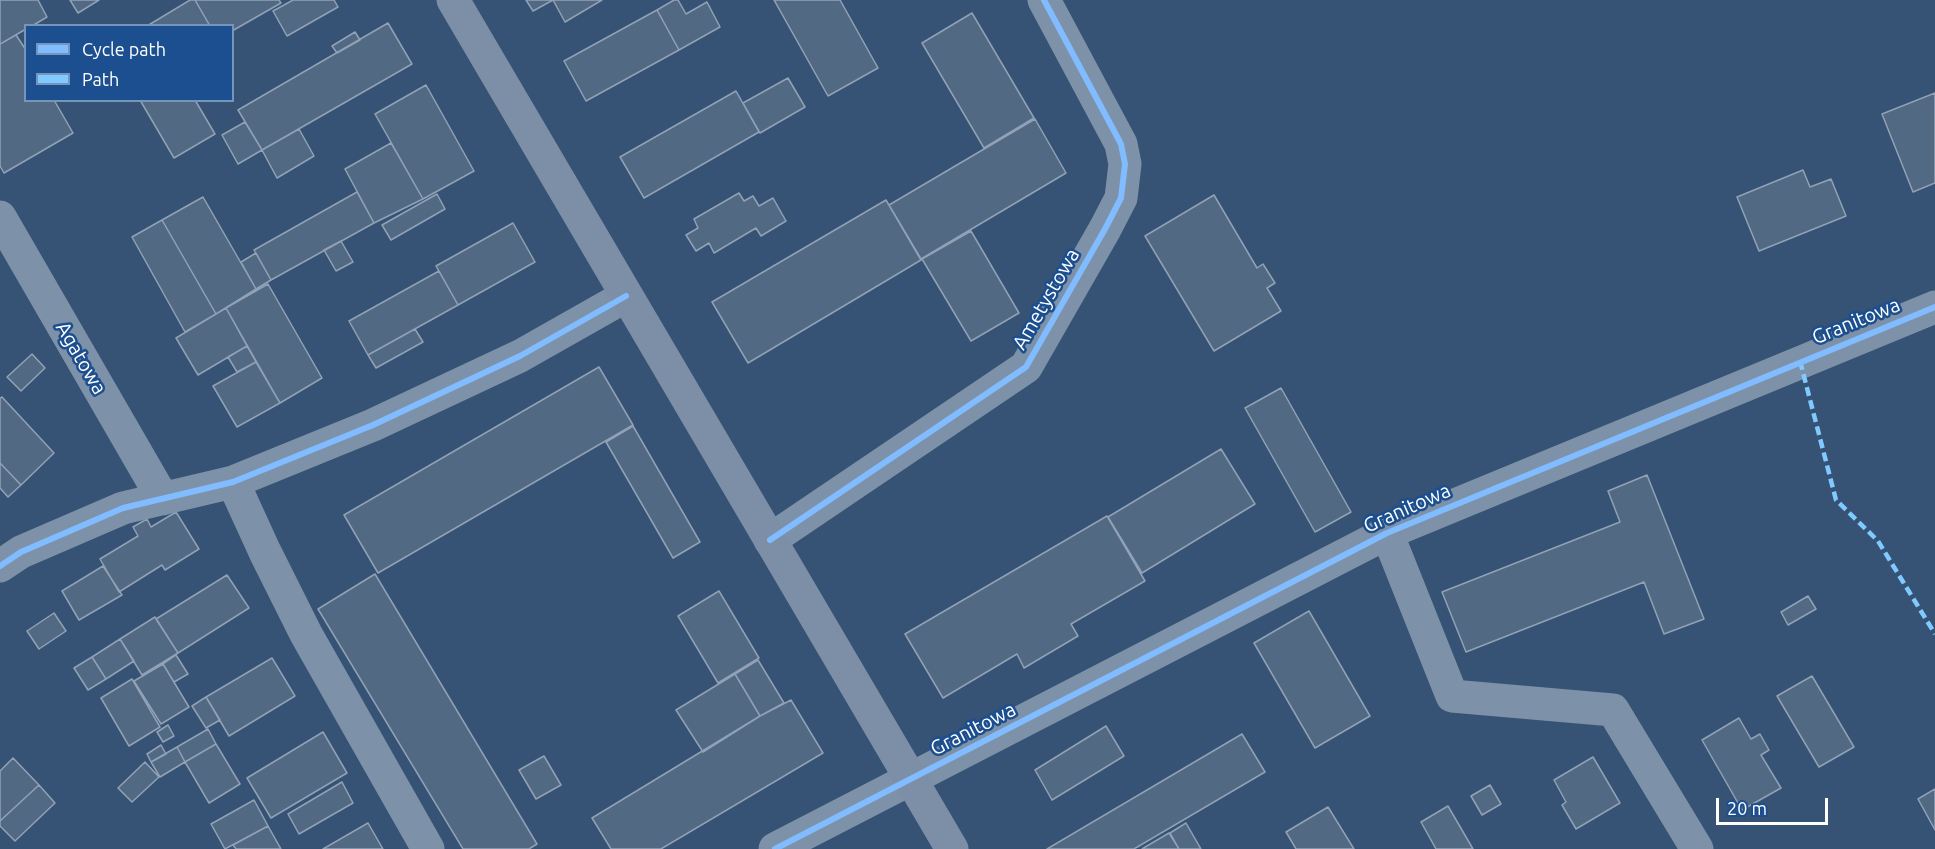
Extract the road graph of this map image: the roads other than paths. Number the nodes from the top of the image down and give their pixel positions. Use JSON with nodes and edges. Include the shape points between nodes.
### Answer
{"nodes":[{"id":1,"x":453,"y":0,"type":"edge"},
{"id":2,"x":1044,"y":0,"type":"edge"},
{"id":3,"x":0,"y":217,"type":"edge"},
{"id":4,"x":626,"y":296,"type":"junction"},
{"id":5,"x":1935,"y":307,"type":"edge"},
{"id":6,"x":233,"y":482,"type":"junction"},
{"id":7,"x":163,"y":499,"type":"junction"},
{"id":8,"x":1388,"y":532,"type":"junction"},
{"id":9,"x":770,"y":540,"type":"junction"},
{"id":10,"x":0,"y":566,"type":"edge"},
{"id":11,"x":911,"y":780,"type":"junction"},
{"id":12,"x":428,"y":849,"type":"edge"},
{"id":13,"x":775,"y":849,"type":"edge"},
{"id":14,"x":952,"y":849,"type":"edge"},
{"id":15,"x":1697,"y":849,"type":"edge"}],
"edges":[{"from":1,"to":4,"type":"main road"},
{"from":2,"to":9,"type":"street","name":"Ametystowa","via":[[1121,144],[1125,164],[1121,198],[1026,367]]},
{"from":3,"to":7,"type":"street","name":"Agatowa"},
{"from":4,"to":6,"type":"street","via":[[520,356],[373,424]]},
{"from":4,"to":9,"type":"main road"},
{"from":5,"to":8,"type":"street","name":"Granitowa"},
{"from":6,"to":7,"type":"street"},
{"from":6,"to":12,"type":"street","via":[[306,634]]},
{"from":7,"to":10,"type":"street","via":[[123,508],[21,552]]},
{"from":8,"to":11,"type":"street","name":"Granitowa"},
{"from":8,"to":15,"type":"street","via":[[1452,696],[1613,710]]},
{"from":9,"to":11,"type":"main road"},
{"from":11,"to":13,"type":"street","name":"Granitowa"},
{"from":11,"to":14,"type":"main road"}]}
